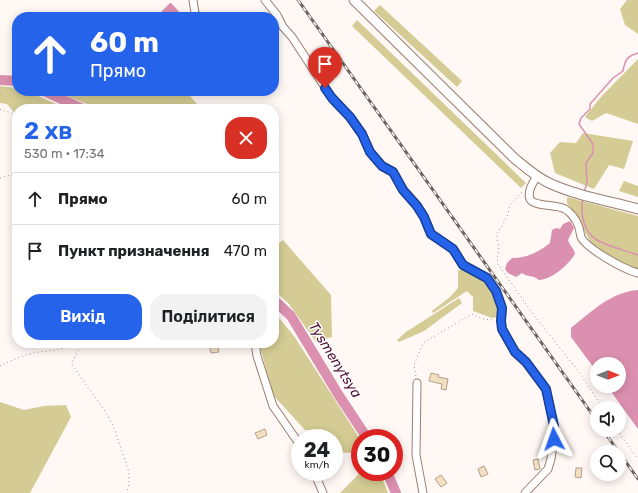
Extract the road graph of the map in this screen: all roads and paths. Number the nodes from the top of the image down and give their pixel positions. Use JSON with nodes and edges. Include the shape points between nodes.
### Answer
{"nodes":[{"id":1,"x":193,"y":0,"type":"edge"},
{"id":2,"x":265,"y":0,"type":"edge"},
{"id":3,"x":354,"y":0,"type":"edge"},
{"id":4,"x":196,"y":12,"type":"edge"},
{"id":5,"x":275,"y":12,"type":"edge"},
{"id":6,"x":279,"y":19,"type":"edge"},
{"id":7,"x":0,"y":109,"type":"edge"},
{"id":8,"x":12,"y":114,"type":"edge"},
{"id":9,"x":12,"y":174,"type":"edge"},
{"id":10,"x":537,"y":176,"type":"junction"},
{"id":11,"x":0,"y":178,"type":"edge"},
{"id":12,"x":530,"y":189,"type":"junction"},
{"id":13,"x":638,"y":209,"type":"edge"},
{"id":14,"x":638,"y":273,"type":"edge"},
{"id":15,"x":501,"y":321,"type":"junction"},
{"id":16,"x":62,"y":348,"type":"edge"},
{"id":17,"x":79,"y":348,"type":"edge"},
{"id":18,"x":256,"y":348,"type":"edge"},
{"id":19,"x":0,"y":366,"type":"edge"},
{"id":20,"x":417,"y":383,"type":"joint"},
{"id":21,"x":598,"y":401,"type":"edge"},
{"id":22,"x":291,"y":432,"type":"edge"},
{"id":23,"x":622,"y":437,"type":"edge"},
{"id":24,"x":638,"y":460,"type":"edge"},
{"id":25,"x":318,"y":481,"type":"edge"},
{"id":26,"x":127,"y":493,"type":"edge"},
{"id":27,"x":323,"y":493,"type":"edge"},
{"id":28,"x":423,"y":493,"type":"edge"},
{"id":29,"x":525,"y":493,"type":"edge"}],
"edges":[{"from":1,"to":4,"type":"street"},
{"from":2,"to":5,"type":"street"},
{"from":3,"to":10,"type":"main road","via":[[514,158]]},
{"from":6,"to":15,"type":"street","via":[[332,98],[362,134],[370,152],[382,166],[393,172],[424,217],[431,234],[453,249],[463,265],[487,278],[500,300]]},
{"from":7,"to":8,"type":"path"},
{"from":9,"to":11,"type":"path"},
{"from":10,"to":12,"type":"street"},
{"from":10,"to":13,"type":"main road","via":[[569,190]]},
{"from":12,"to":14,"type":"street","via":[[532,202],[564,208],[573,216],[582,238],[593,248],[616,264]]},
{"from":12,"to":21,"type":"path","via":[[521,193],[510,205],[508,217],[497,234],[498,264]]},
{"from":15,"to":20,"type":"path","via":[[483,319],[472,314],[424,344],[414,365]]},
{"from":15,"to":29,"type":"street","via":[[502,329],[515,352],[526,362],[546,389],[554,426],[551,459],[545,473]]},
{"from":16,"to":19,"type":"path","via":[[18,358]]},
{"from":17,"to":26,"type":"path","via":[[72,365],[113,425],[129,472]]},
{"from":18,"to":22,"type":"street","via":[[273,406]]},
{"from":20,"to":28,"type":"street","via":[[416,455]]},
{"from":23,"to":24,"type":"path"},
{"from":25,"to":27,"type":"street"}]}
